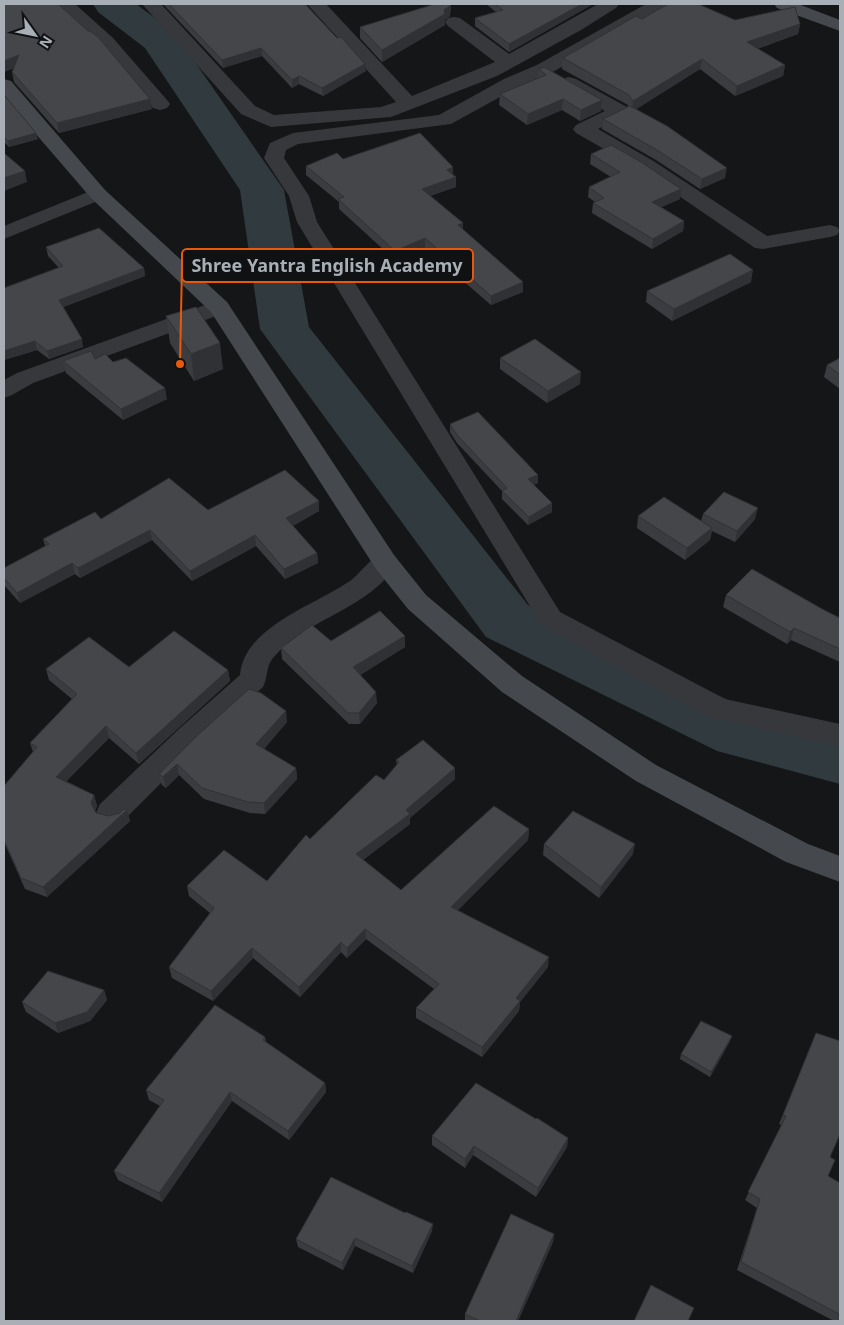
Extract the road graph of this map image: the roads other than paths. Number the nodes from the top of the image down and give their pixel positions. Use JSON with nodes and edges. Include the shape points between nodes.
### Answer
{"nodes":[{"id":1,"x":65,"y":4,"type":"edge"},
{"id":2,"x":151,"y":4,"type":"edge"},
{"id":3,"x":316,"y":4,"type":"edge"},
{"id":4,"x":610,"y":4,"type":"edge"},
{"id":5,"x":658,"y":4,"type":"edge"},
{"id":6,"x":783,"y":4,"type":"edge"},
{"id":7,"x":454,"y":22,"type":"dead end"},
{"id":8,"x":840,"y":26,"type":"edge"},
{"id":9,"x":544,"y":69,"type":"junction"},
{"id":10,"x":510,"y":72,"type":"junction"},
{"id":11,"x":4,"y":85,"type":"edge"},
{"id":12,"x":408,"y":103,"type":"junction"},
{"id":13,"x":160,"y":104,"type":"dead end"},
{"id":14,"x":98,"y":194,"type":"junction"},
{"id":15,"x":830,"y":231,"type":"dead end"},
{"id":16,"x":4,"y":232,"type":"edge"},
{"id":17,"x":219,"y":307,"type":"junction"},
{"id":18,"x":4,"y":390,"type":"edge"},
{"id":19,"x":385,"y":562,"type":"junction"},
{"id":20,"x":840,"y":735,"type":"edge"},
{"id":21,"x":111,"y":813,"type":"edge"},
{"id":22,"x":840,"y":869,"type":"edge"}],
"edges":[{"from":1,"to":13,"type":"street","via":[[106,42]]},
{"from":2,"to":12,"type":"street","via":[[248,110],[258,116],[271,121],[384,113]]},
{"from":3,"to":12,"type":"street"},
{"from":4,"to":10,"type":"street"},
{"from":5,"to":9,"type":"street"},
{"from":6,"to":8,"type":"street"},
{"from":7,"to":10,"type":"street"},
{"from":9,"to":10,"type":"street"},
{"from":9,"to":15,"type":"street","via":[[620,111],[583,128],[648,166],[763,243]]},
{"from":10,"to":12,"type":"street","via":[[490,72]]},
{"from":10,"to":20,"type":"street","via":[[444,120],[292,139],[278,147],[274,158],[299,196],[307,222],[551,619],[719,709]]},
{"from":11,"to":14,"type":"street"},
{"from":14,"to":16,"type":"street"},
{"from":14,"to":17,"type":"street"},
{"from":17,"to":18,"type":"street","via":[[25,378]]},
{"from":17,"to":19,"type":"street"},
{"from":19,"to":21,"type":"street","via":[[360,587],[286,629],[262,652],[251,672],[253,679]]},
{"from":19,"to":22,"type":"street","via":[[417,602],[512,684],[646,773],[797,853]]}]}
